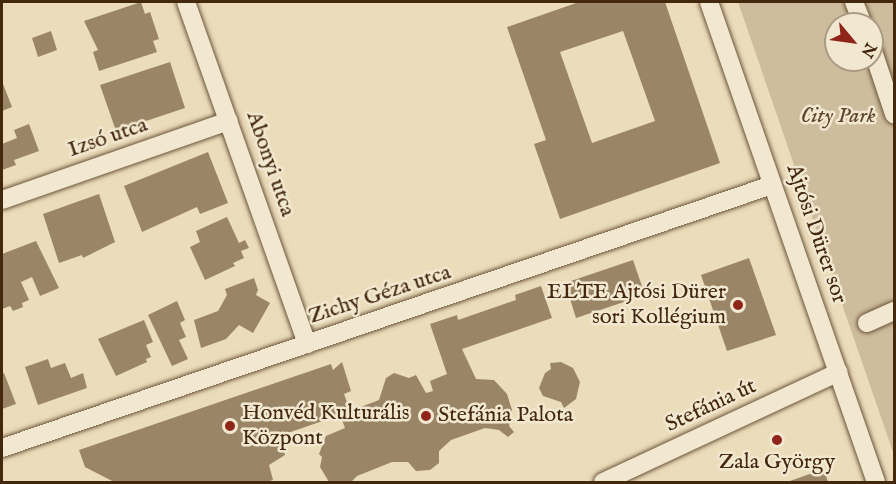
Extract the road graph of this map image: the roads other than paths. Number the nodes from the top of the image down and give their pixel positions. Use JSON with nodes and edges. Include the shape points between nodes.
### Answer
{"nodes":[{"id":1,"x":186,"y":2,"type":"edge"},
{"id":2,"x":709,"y":2,"type":"edge"},
{"id":3,"x":880,"y":72,"type":"edge"},
{"id":4,"x":894,"y":114,"type":"edge"},
{"id":5,"x":229,"y":121,"type":"junction"},
{"id":6,"x":772,"y":185,"type":"junction"},
{"id":7,"x":2,"y":200,"type":"edge"},
{"id":8,"x":894,"y":310,"type":"edge"},
{"id":9,"x":867,"y":322,"type":"dead end"},
{"id":10,"x":307,"y":344,"type":"junction"},
{"id":11,"x":839,"y":372,"type":"junction"},
{"id":12,"x":2,"y":448,"type":"edge"},
{"id":13,"x":603,"y":483,"type":"edge"},
{"id":14,"x":876,"y":483,"type":"edge"}],
"edges":[{"from":1,"to":5,"type":"street","name":"Abonyi utca"},
{"from":2,"to":6,"type":"street","name":"Ajtósi Dürer sor"},
{"from":3,"to":4,"type":"street"},
{"from":5,"to":7,"type":"street","name":"Izsó utca"},
{"from":5,"to":10,"type":"street","name":"Abonyi utca"},
{"from":6,"to":10,"type":"street","name":"Zichy Géza utca"},
{"from":6,"to":11,"type":"street","name":"Ajtósi Dürer sor"},
{"from":8,"to":9,"type":"street"},
{"from":10,"to":12,"type":"street","name":"Zichy Géza utca"},
{"from":11,"to":13,"type":"street","name":"Stefánia út"},
{"from":11,"to":14,"type":"street","name":"Ajtósi Dürer sor"}]}
